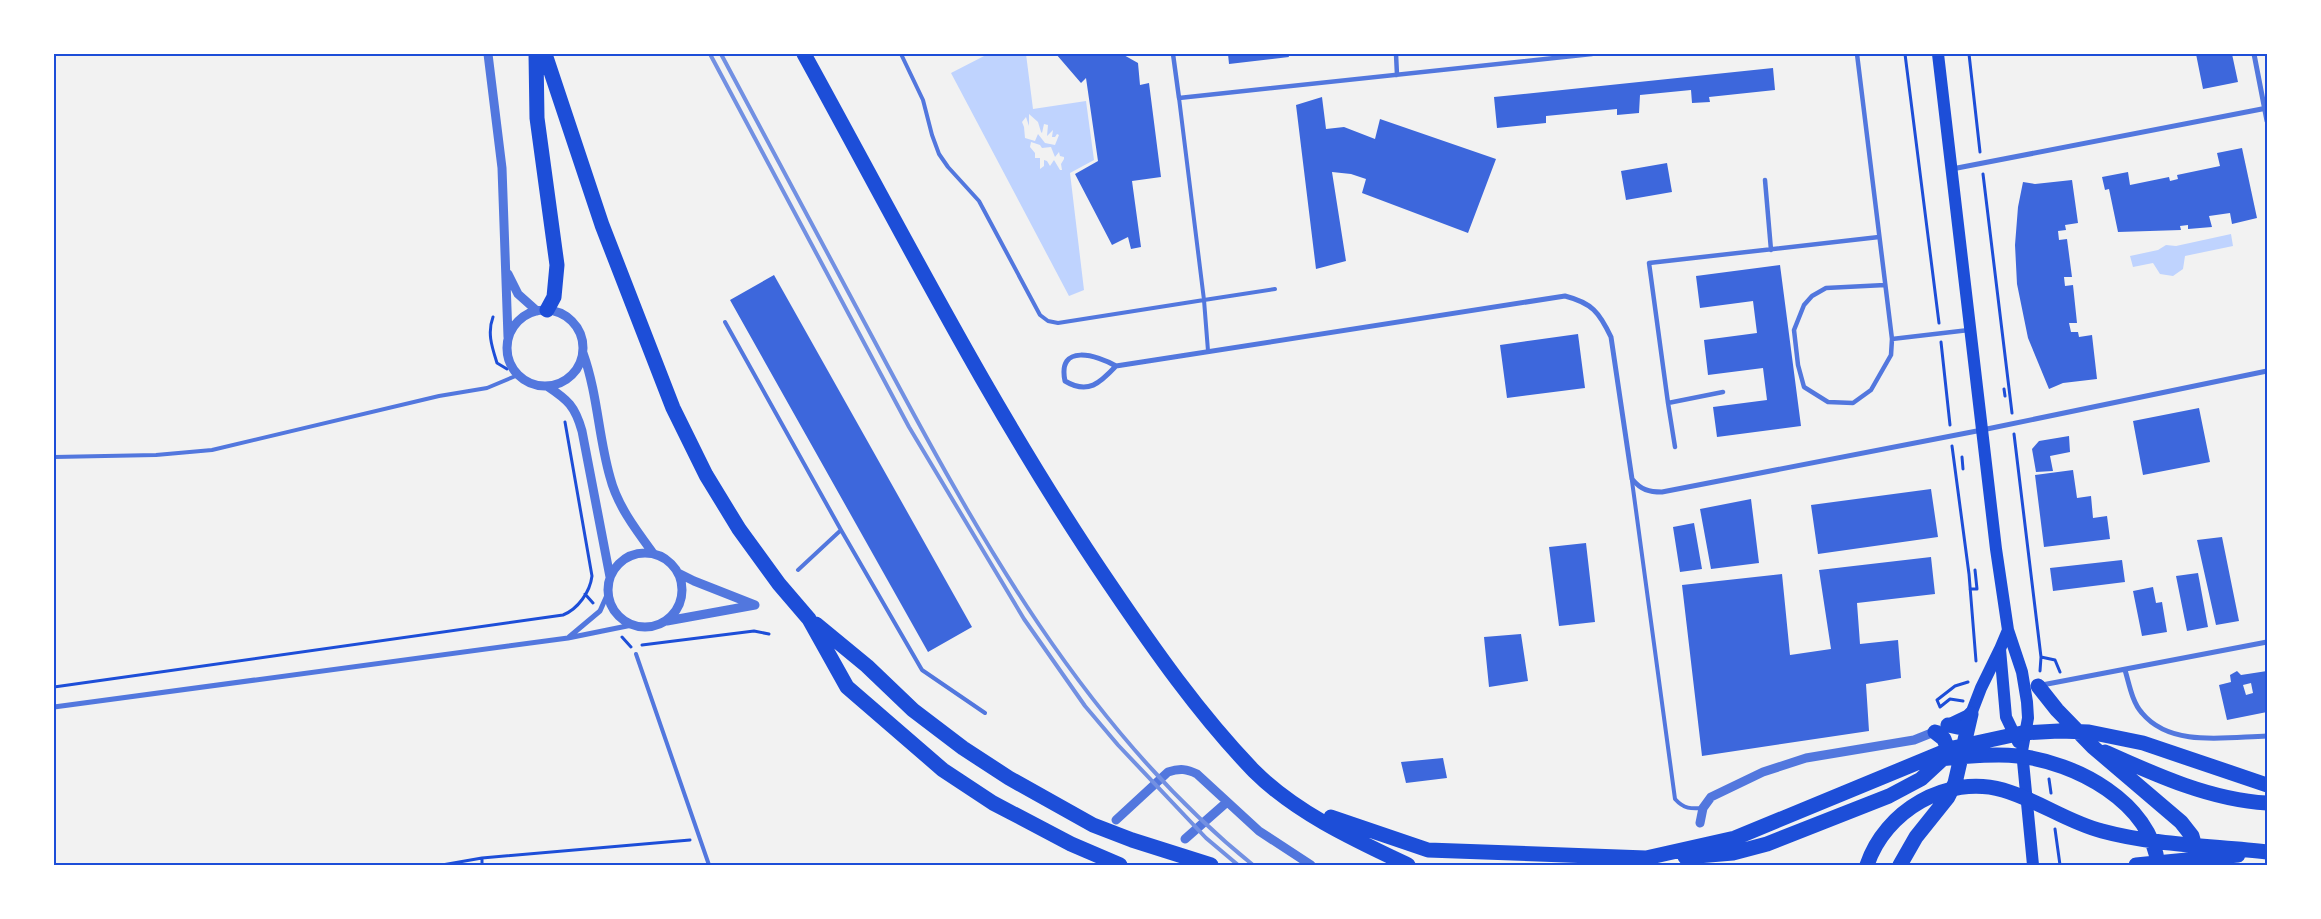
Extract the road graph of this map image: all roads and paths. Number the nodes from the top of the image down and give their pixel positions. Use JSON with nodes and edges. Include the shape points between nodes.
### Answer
{"nodes":[{"id":1,"x":488,"y":54,"type":"edge"},
{"id":2,"x":536,"y":54,"type":"edge"},
{"id":3,"x":545,"y":54,"type":"edge"},
{"id":4,"x":804,"y":54,"type":"edge"},
{"id":5,"x":901,"y":54,"type":"edge"},
{"id":6,"x":1173,"y":54,"type":"edge"},
{"id":7,"x":1396,"y":54,"type":"edge"},
{"id":8,"x":1592,"y":54,"type":"edge"},
{"id":9,"x":1857,"y":54,"type":"edge"},
{"id":10,"x":1905,"y":54,"type":"edge"},
{"id":11,"x":1938,"y":54,"type":"edge"},
{"id":12,"x":1969,"y":54,"type":"edge"},
{"id":13,"x":2254,"y":54,"type":"edge"},
{"id":14,"x":1397,"y":75,"type":"junction"},
{"id":15,"x":1179,"y":98,"type":"junction"},
{"id":16,"x":2266,"y":109,"type":"edge"},
{"id":17,"x":2267,"y":121,"type":"edge"},
{"id":18,"x":1982,"y":163,"type":"junction"},
{"id":19,"x":1952,"y":169,"type":"junction"},
{"id":20,"x":1765,"y":180,"type":"dead end"},
{"id":21,"x":1879,"y":237,"type":"junction"},
{"id":22,"x":1771,"y":250,"type":"junction"},
{"id":23,"x":507,"y":270,"type":"junction"},
{"id":24,"x":1885,"y":285,"type":"junction"},
{"id":25,"x":1275,"y":289,"type":"dead end"},
{"id":26,"x":1204,"y":300,"type":"junction"},
{"id":27,"x":542,"y":310,"type":"junction"},
{"id":28,"x":725,"y":322,"type":"dead end"},
{"id":29,"x":1970,"y":330,"type":"junction"},
{"id":30,"x":1940,"y":333,"type":"junction"},
{"id":31,"x":508,"y":336,"type":"junction"},
{"id":32,"x":1892,"y":339,"type":"junction"},
{"id":33,"x":1208,"y":352,"type":"junction"},
{"id":34,"x":583,"y":353,"type":"junction"},
{"id":35,"x":1116,"y":366,"type":"junction"},
{"id":36,"x":2267,"y":370,"type":"edge"},
{"id":37,"x":518,"y":375,"type":"junction"},
{"id":38,"x":547,"y":386,"type":"junction"},
{"id":39,"x":2004,"y":388,"type":"dead end"},
{"id":40,"x":1723,"y":392,"type":"dead end"},
{"id":41,"x":2005,"y":396,"type":"dead end"},
{"id":42,"x":566,"y":399,"type":"junction"},
{"id":43,"x":1668,"y":403,"type":"junction"},
{"id":44,"x":2013,"y":423,"type":"junction"},
{"id":45,"x":1982,"y":430,"type":"junction"},
{"id":46,"x":1951,"y":436,"type":"junction"},
{"id":47,"x":1675,"y":447,"type":"dead end"},
{"id":48,"x":54,"y":457,"type":"edge"},
{"id":49,"x":1962,"y":457,"type":"dead end"},
{"id":50,"x":1963,"y":469,"type":"dead end"},
{"id":51,"x":1632,"y":479,"type":"junction"},
{"id":52,"x":841,"y":530,"type":"junction"},
{"id":53,"x":653,"y":553,"type":"junction"},
{"id":54,"x":798,"y":570,"type":"dead end"},
{"id":55,"x":1975,"y":570,"type":"dead end"},
{"id":56,"x":678,"y":573,"type":"junction"},
{"id":57,"x":610,"y":577,"type":"junction"},
{"id":58,"x":1970,"y":589,"type":"junction"},
{"id":59,"x":608,"y":593,"type":"junction"},
{"id":60,"x":809,"y":619,"type":"junction"},
{"id":61,"x":664,"y":622,"type":"junction"},
{"id":62,"x":632,"y":625,"type":"junction"},
{"id":63,"x":615,"y":629,"type":"junction"},
{"id":64,"x":2008,"y":630,"type":"junction"},
{"id":65,"x":769,"y":634,"type":"dead end"},
{"id":66,"x":568,"y":638,"type":"junction"},
{"id":67,"x":2267,"y":642,"type":"edge"},
{"id":68,"x":2000,"y":649,"type":"junction"},
{"id":69,"x":636,"y":654,"type":"dead end"},
{"id":70,"x":2041,"y":657,"type":"dead end"},
{"id":71,"x":1975,"y":667,"type":"dead end"},
{"id":72,"x":2125,"y":670,"type":"junction"},
{"id":73,"x":2022,"y":672,"type":"junction"},
{"id":74,"x":1973,"y":675,"type":"dead end"},
{"id":75,"x":1965,"y":682,"type":"dead end"},
{"id":76,"x":2038,"y":686,"type":"junction"},
{"id":77,"x":54,"y":687,"type":"edge"},
{"id":78,"x":1950,"y":700,"type":"dead end"},
{"id":79,"x":54,"y":707,"type":"edge"},
{"id":80,"x":1973,"y":708,"type":"junction"},
{"id":81,"x":985,"y":713,"type":"dead end"},
{"id":82,"x":1941,"y":729,"type":"junction"},
{"id":83,"x":1967,"y":733,"type":"junction"},
{"id":84,"x":2267,"y":736,"type":"edge"},
{"id":85,"x":2093,"y":747,"type":"junction"},
{"id":86,"x":2022,"y":751,"type":"junction"},
{"id":87,"x":1949,"y":753,"type":"junction"},
{"id":88,"x":1921,"y":761,"type":"junction"},
{"id":89,"x":2049,"y":778,"type":"dead end"},
{"id":90,"x":2267,"y":785,"type":"edge"},
{"id":91,"x":2052,"y":798,"type":"dead end"},
{"id":92,"x":1227,"y":802,"type":"junction"},
{"id":93,"x":2267,"y":802,"type":"edge"},
{"id":94,"x":1299,"y":806,"type":"junction"},
{"id":95,"x":1703,"y":808,"type":"junction"},
{"id":96,"x":1116,"y":820,"type":"dead end"},
{"id":97,"x":1700,"y":823,"type":"dead end"},
{"id":98,"x":2055,"y":827,"type":"dead end"},
{"id":99,"x":1185,"y":838,"type":"dead end"},
{"id":100,"x":700,"y":839,"type":"junction"},
{"id":101,"x":2267,"y":852,"type":"edge"},
{"id":102,"x":482,"y":858,"type":"junction"},
{"id":103,"x":1646,"y":858,"type":"junction"},
{"id":104,"x":442,"y":865,"type":"edge"},
{"id":105,"x":482,"y":865,"type":"edge"},
{"id":106,"x":709,"y":865,"type":"edge"},
{"id":107,"x":1120,"y":865,"type":"edge"},
{"id":108,"x":1211,"y":865,"type":"edge"},
{"id":109,"x":1311,"y":865,"type":"edge"},
{"id":110,"x":1408,"y":865,"type":"edge"},
{"id":111,"x":1868,"y":865,"type":"edge"},
{"id":112,"x":1900,"y":865,"type":"edge"},
{"id":113,"x":2034,"y":865,"type":"edge"},
{"id":114,"x":2060,"y":865,"type":"edge"},
{"id":115,"x":2136,"y":865,"type":"edge"},
{"id":116,"x":2158,"y":865,"type":"edge"},
{"id":117,"x":2200,"y":865,"type":"edge"}],
"edges":[{"from":1,"to":23,"type":"street","via":[[502,168]]},
{"from":2,"to":27,"type":"highway","via":[[537,118],[557,265],[554,297]]},
{"from":3,"to":60,"type":"highway","via":[[602,225],[655,366],[706,474],[739,528]]},
{"from":4,"to":94,"type":"highway","via":[[987,388],[1036,473],[1084,546],[1150,643],[1202,711],[1255,771]]},
{"from":5,"to":26,"type":"lane","via":[[923,100],[939,154],[979,200],[1040,315],[1048,321],[1068,322]]},
{"from":6,"to":15,"type":"street"},
{"from":7,"to":14,"type":"street"},
{"from":8,"to":14,"type":"street"},
{"from":9,"to":21,"type":"street"},
{"from":10,"to":30,"type":"path"},
{"from":11,"to":19,"type":"main road"},
{"from":12,"to":18,"type":"path"},
{"from":13,"to":16,"type":"street"},
{"from":14,"to":15,"type":"street"},
{"from":15,"to":26,"type":"lane"},
{"from":16,"to":17,"type":"street"},
{"from":16,"to":18,"type":"street"},
{"from":18,"to":19,"type":"street"},
{"from":18,"to":44,"type":"path"},
{"from":19,"to":29,"type":"main road"},
{"from":20,"to":22,"type":"street"},
{"from":21,"to":22,"type":"street"},
{"from":21,"to":24,"type":"street"},
{"from":22,"to":43,"type":"street","via":[[1649,263]]},
{"from":23,"to":27,"type":"street","via":[[518,294]]},
{"from":23,"to":31,"type":"street"},
{"from":24,"to":32,"type":"street"},
{"from":24,"to":32,"type":"street","via":[[1826,288],[1804,305],[1794,330],[1804,387],[1828,402],[1853,403],[1871,390],[1891,355]]},
{"from":25,"to":26,"type":"lane"},
{"from":26,"to":33,"type":"lane"},
{"from":27,"to":31,"type":"street","via":[[524,316]]},
{"from":27,"to":34,"type":"street","via":[[562,314],[574,324],[581,338]]},
{"from":28,"to":52,"type":"lane"},
{"from":29,"to":30,"type":"street"},
{"from":29,"to":45,"type":"main road"},
{"from":30,"to":32,"type":"street"},
{"from":30,"to":46,"type":"path"},
{"from":31,"to":37,"type":"street","via":[[506,350]]},
{"from":33,"to":35,"type":"street"},
{"from":33,"to":51,"type":"street","via":[[1548,297],[1565,296],[1583,301],[1602,318],[1611,337]]},
{"from":34,"to":38,"type":"street","via":[[576,369],[564,381]]},
{"from":34,"to":53,"type":"street","via":[[592,381],[610,478],[635,529]]},
{"from":35,"to":35,"type":"street","via":[[1086,355],[1072,356],[1062,369],[1065,381],[1075,387],[1088,387],[1101,382]]},
{"from":36,"to":44,"type":"street"},
{"from":37,"to":38,"type":"street","via":[[532,383]]},
{"from":37,"to":48,"type":"lane","via":[[487,388],[439,396],[212,450]]},
{"from":38,"to":42,"type":"street"},
{"from":39,"to":41,"type":"path"},
{"from":40,"to":43,"type":"street"},
{"from":42,"to":57,"type":"street","via":[[577,412],[582,430]]},
{"from":42,"to":77,"type":"path","via":[[565,427],[592,576],[590,586],[571,612]]},
{"from":43,"to":47,"type":"street"},
{"from":44,"to":45,"type":"street"},
{"from":44,"to":70,"type":"path"},
{"from":45,"to":46,"type":"street"},
{"from":45,"to":64,"type":"main road"},
{"from":46,"to":51,"type":"street","via":[[1662,492],[1638,487]]},
{"from":46,"to":58,"type":"path"},
{"from":49,"to":50,"type":"path"},
{"from":51,"to":95,"type":"lane","via":[[1675,799],[1684,807]]},
{"from":52,"to":54,"type":"lane"},
{"from":52,"to":81,"type":"lane","via":[[922,670]]},
{"from":53,"to":56,"type":"street","via":[[664,557]]},
{"from":53,"to":57,"type":"street","via":[[632,555],[622,560]]},
{"from":55,"to":58,"type":"path","via":[[1977,589]]},
{"from":56,"to":61,"type":"street","via":[[682,583],[681,600],[673,615]]},
{"from":56,"to":61,"type":"street","via":[[755,605]]},
{"from":57,"to":59,"type":"street"},
{"from":58,"to":71,"type":"path"},
{"from":59,"to":62,"type":"street","via":[[616,612]]},
{"from":59,"to":66,"type":"street","via":[[600,611]]},
{"from":60,"to":107,"type":"highway","via":[[847,687],[943,770],[993,803],[1071,844]]},
{"from":60,"to":108,"type":"highway","via":[[867,666],[913,710],[1009,778],[1093,825]]},
{"from":61,"to":62,"type":"street","via":[[654,626]]},
{"from":62,"to":63,"type":"street"},
{"from":63,"to":65,"type":"path","via":[[630,647],[754,631]]},
{"from":63,"to":66,"type":"street"},
{"from":64,"to":68,"type":"main road"},
{"from":64,"to":73,"type":"main road"},
{"from":66,"to":79,"type":"street"},
{"from":67,"to":72,"type":"street"},
{"from":68,"to":80,"type":"main road"},
{"from":68,"to":86,"type":"main road","via":[[2006,717]]},
{"from":69,"to":100,"type":"lane"},
{"from":72,"to":76,"type":"street"},
{"from":72,"to":84,"type":"street","via":[[2142,713],[2173,733],[2199,739]]},
{"from":73,"to":76,"type":"main road"},
{"from":73,"to":86,"type":"main road","via":[[2028,718]]},
{"from":74,"to":80,"type":"path","via":[[1967,691]]},
{"from":75,"to":78,"type":"path","via":[[1937,700],[1940,707]]},
{"from":76,"to":85,"type":"highway"},
{"from":80,"to":82,"type":"main road"},
{"from":80,"to":83,"type":"highway"},
{"from":82,"to":83,"type":"highway"},
{"from":82,"to":87,"type":"highway"},
{"from":82,"to":95,"type":"street","via":[[1914,740],[1833,752],[1780,766],[1716,794]]},
{"from":83,"to":87,"type":"highway"},
{"from":83,"to":112,"type":"highway","via":[[1952,791],[1916,837]]},
{"from":85,"to":93,"type":"highway","via":[[2215,794]]},
{"from":85,"to":117,"type":"highway","via":[[2187,829]]},
{"from":86,"to":113,"type":"main road"},
{"from":87,"to":103,"type":"highway","via":[[1921,779],[1900,792],[1767,844],[1734,854]]},
{"from":88,"to":90,"type":"highway","via":[[1987,739],[2022,734],[2090,732],[2143,743]]},
{"from":88,"to":103,"type":"highway","via":[[1735,838]]},
{"from":88,"to":116,"type":"highway","via":[[1982,755],[2033,758],[2063,768],[2114,792],[2129,805],[2152,840]]},
{"from":89,"to":91,"type":"path"},
{"from":92,"to":96,"type":"street","via":[[1197,774],[1179,769],[1168,772]]},
{"from":92,"to":99,"type":"street"},
{"from":92,"to":109,"type":"street","via":[[1259,831]]},
{"from":94,"to":103,"type":"highway","via":[[1428,850]]},
{"from":94,"to":110,"type":"highway"},
{"from":95,"to":97,"type":"street"},
{"from":98,"to":114,"type":"path"},
{"from":100,"to":102,"type":"path"},
{"from":100,"to":106,"type":"lane"},
{"from":101,"to":111,"type":"highway","via":[[2113,834],[2075,822],[2011,793],[1963,787],[1930,796],[1908,809],[1875,846]]},
{"from":101,"to":115,"type":"highway"},
{"from":102,"to":104,"type":"path"},
{"from":102,"to":105,"type":"path"}]}
